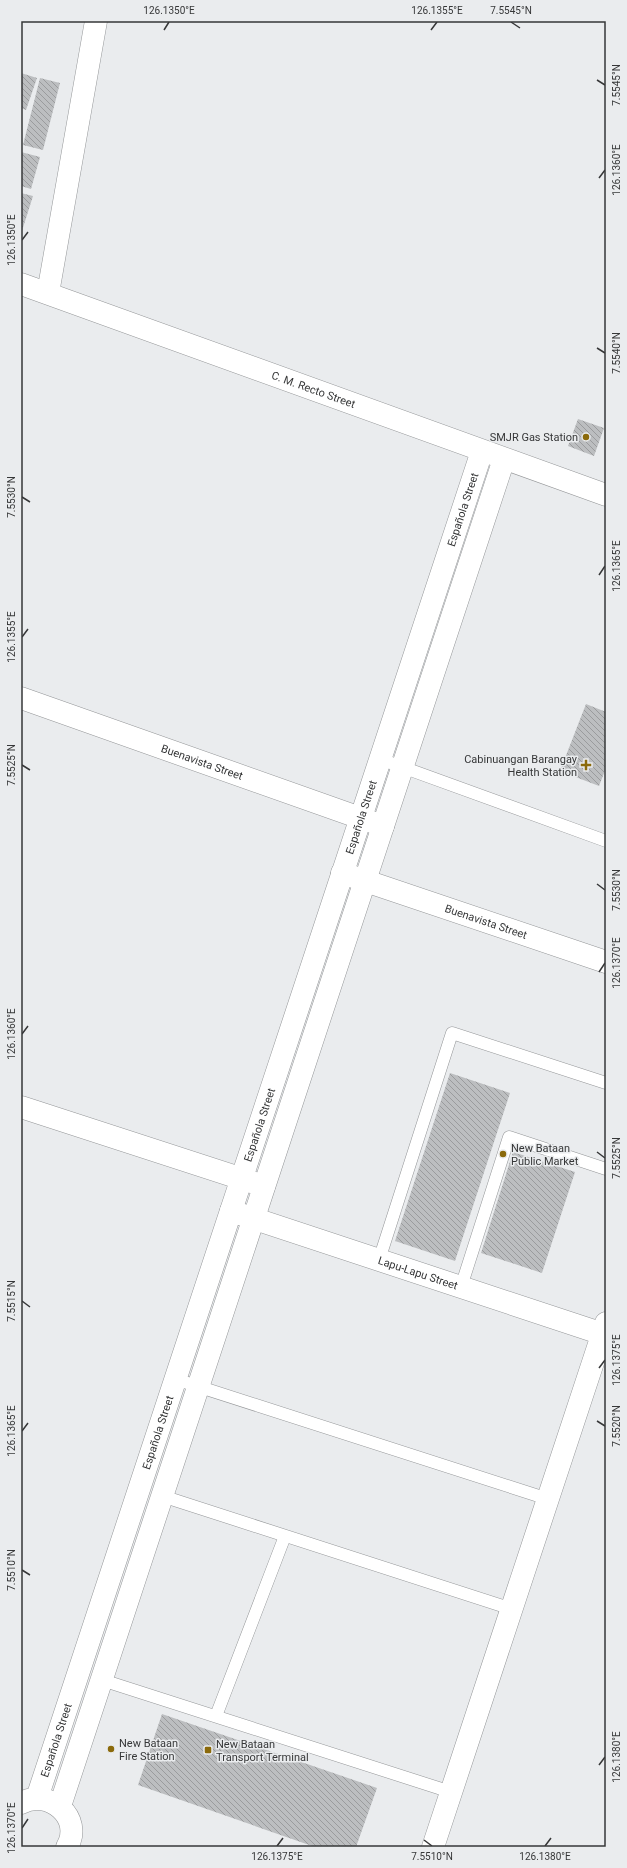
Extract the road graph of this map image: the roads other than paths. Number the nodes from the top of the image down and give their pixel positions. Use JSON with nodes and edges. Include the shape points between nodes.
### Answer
{"nodes":[{"id":1,"x":96,"y":21,"type":"edge"},
{"id":2,"x":21,"y":284,"type":"edge"},
{"id":3,"x":48,"y":293,"type":"junction"},
{"id":4,"x":482,"y":451,"type":"junction"},
{"id":5,"x":504,"y":459,"type":"junction"},
{"id":6,"x":606,"y":495,"type":"edge"},
{"id":7,"x":21,"y":698,"type":"edge"},
{"id":8,"x":380,"y":759,"type":"junction"},
{"id":9,"x":403,"y":767,"type":"junction"},
{"id":10,"x":361,"y":818,"type":"junction"},
{"id":11,"x":383,"y":826,"type":"junction"},
{"id":12,"x":606,"y":841,"type":"edge"},
{"id":13,"x":342,"y":873,"type":"junction"},
{"id":14,"x":365,"y":881,"type":"junction"},
{"id":15,"x":606,"y":962,"type":"edge"},
{"id":16,"x":606,"y":1083,"type":"edge"},
{"id":17,"x":21,"y":1107,"type":"edge"},
{"id":18,"x":606,"y":1169,"type":"edge"},
{"id":19,"x":241,"y":1179,"type":"junction"},
{"id":20,"x":264,"y":1186,"type":"junction"},
{"id":21,"x":231,"y":1211,"type":"junction"},
{"id":22,"x":254,"y":1219,"type":"junction"},
{"id":23,"x":378,"y":1260,"type":"junction"},
{"id":24,"x":460,"y":1287,"type":"junction"},
{"id":25,"x":605,"y":1331,"type":"edge"},
{"id":26,"x":175,"y":1379,"type":"junction"},
{"id":27,"x":198,"y":1386,"type":"junction"},
{"id":28,"x":162,"y":1496,"type":"junction"},
{"id":29,"x":548,"y":1499,"type":"junction"},
{"id":30,"x":285,"y":1536,"type":"junction"},
{"id":31,"x":512,"y":1609,"type":"junction"},
{"id":32,"x":102,"y":1680,"type":"junction"},
{"id":33,"x":216,"y":1716,"type":"junction"},
{"id":34,"x":451,"y":1792,"type":"junction"},
{"id":35,"x":29,"y":1801,"type":"edge"},
{"id":36,"x":60,"y":1806,"type":"junction"},
{"id":37,"x":70,"y":1846,"type":"edge"},
{"id":38,"x":433,"y":1847,"type":"edge"}],
"edges":[{"from":1,"to":3,"type":"street"},
{"from":2,"to":3,"type":"street","name":"C. M. Recto Street"},
{"from":3,"to":4,"type":"street","name":"C. M. Recto Street"},
{"from":4,"to":5,"type":"street","name":"C. M. Recto Street"},
{"from":4,"to":8,"type":"street","name":"Española Street"},
{"from":5,"to":6,"type":"street","name":"C. M. Recto Street"},
{"from":5,"to":9,"type":"street"},
{"from":7,"to":10,"type":"street","name":"Buenavista Street"},
{"from":8,"to":9,"type":"lane"},
{"from":8,"to":10,"type":"street","name":"Española Street"},
{"from":9,"to":11,"type":"street"},
{"from":9,"to":12,"type":"lane"},
{"from":10,"to":11,"type":"street","name":"Buenavista Street"},
{"from":10,"to":13,"type":"street","name":"Española Street"},
{"from":11,"to":14,"type":"street"},
{"from":13,"to":14,"type":"street","name":"Buenavista Street"},
{"from":13,"to":19,"type":"street","name":"Española Street"},
{"from":14,"to":15,"type":"street","name":"Buenavista Street"},
{"from":14,"to":20,"type":"street"},
{"from":16,"to":23,"type":"lane","via":[[452,1033]]},
{"from":17,"to":19,"type":"street"},
{"from":18,"to":24,"type":"lane","via":[[509,1137]]},
{"from":19,"to":20,"type":"street"},
{"from":19,"to":21,"type":"street","name":"Española Street"},
{"from":20,"to":22,"type":"street"},
{"from":21,"to":22,"type":"street","name":"Lapu-Lapu Street"},
{"from":21,"to":26,"type":"street","name":"Española Street"},
{"from":22,"to":23,"type":"street","name":"Lapu-Lapu Street"},
{"from":22,"to":27,"type":"street"},
{"from":23,"to":24,"type":"street","name":"Lapu-Lapu Street"},
{"from":24,"to":25,"type":"street","name":"Lapu-Lapu Street"},
{"from":25,"to":29,"type":"street"},
{"from":26,"to":27,"type":"lane"},
{"from":26,"to":35,"type":"street","name":"Española Street"},
{"from":27,"to":28,"type":"street"},
{"from":27,"to":29,"type":"lane"},
{"from":28,"to":30,"type":"lane"},
{"from":28,"to":32,"type":"street"},
{"from":29,"to":31,"type":"street"},
{"from":30,"to":31,"type":"lane"},
{"from":30,"to":33,"type":"lane"},
{"from":31,"to":34,"type":"street"},
{"from":32,"to":33,"type":"lane"},
{"from":32,"to":36,"type":"street"},
{"from":33,"to":34,"type":"lane"},
{"from":34,"to":38,"type":"street"},
{"from":35,"to":36,"type":"street","via":[[49,1800]]},
{"from":36,"to":37,"type":"street","via":[[71,1824]]}]}
